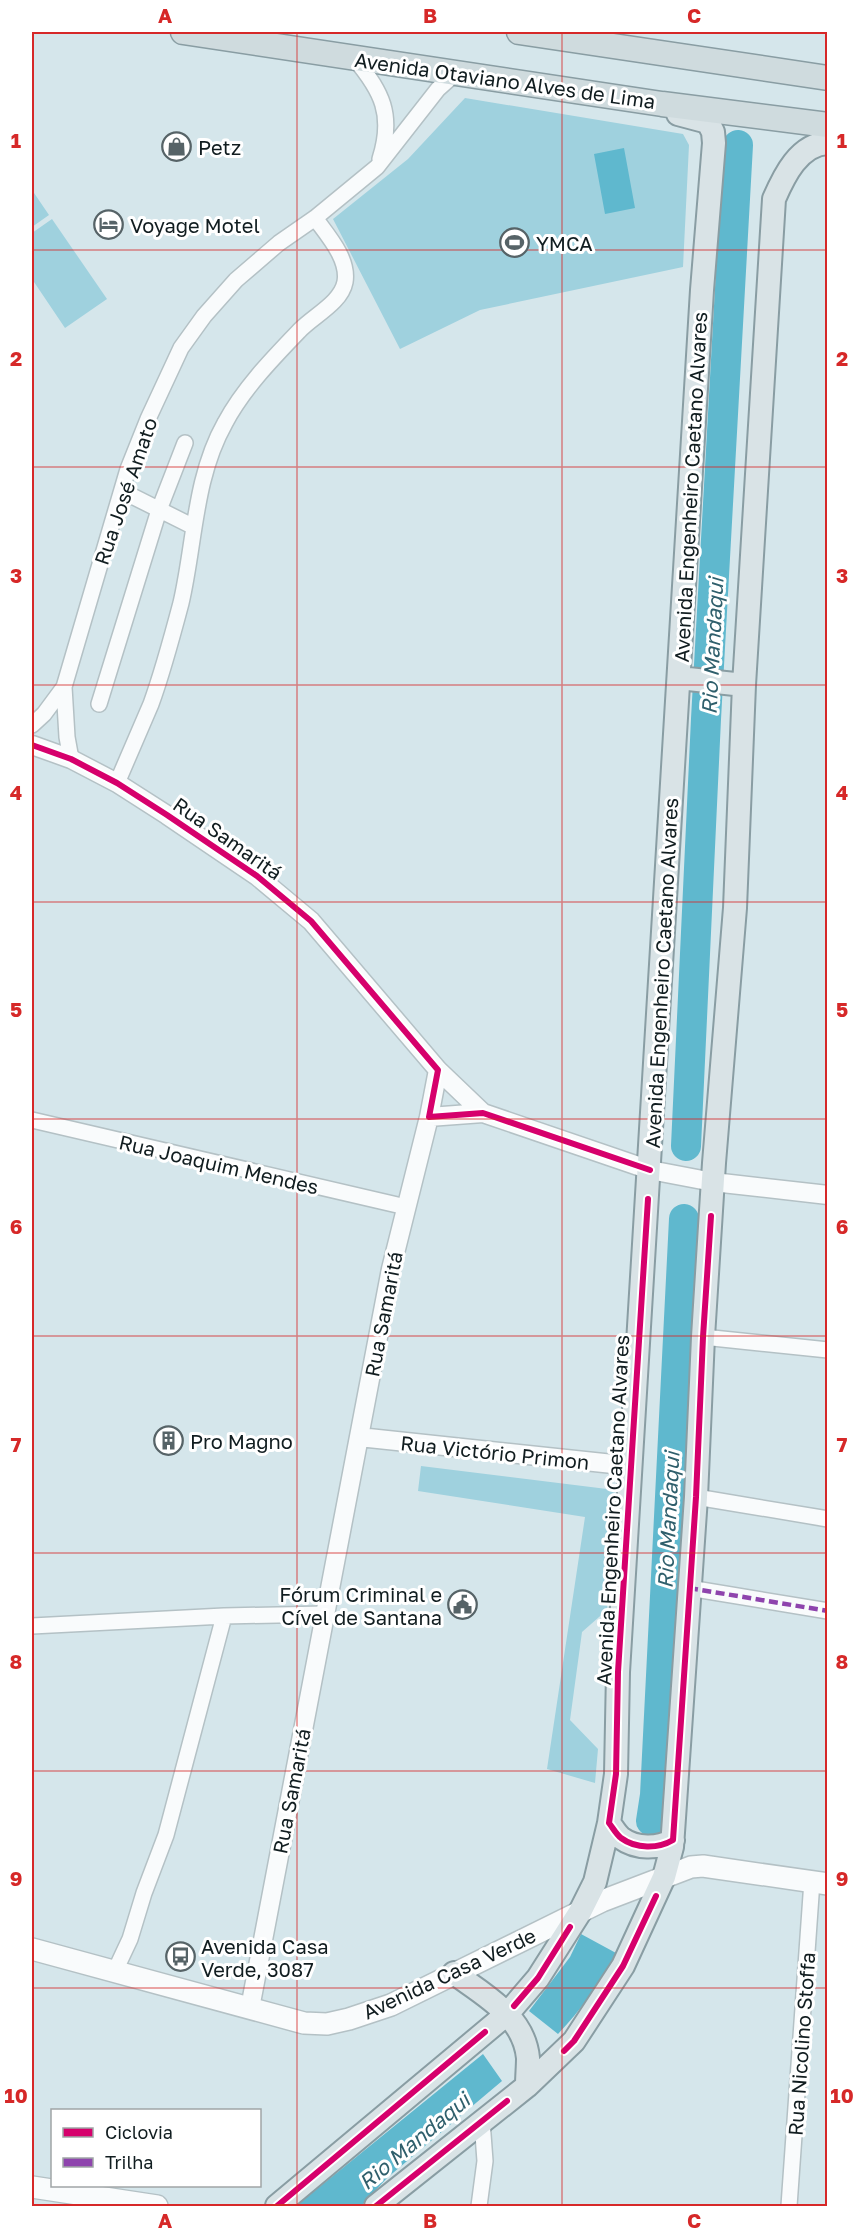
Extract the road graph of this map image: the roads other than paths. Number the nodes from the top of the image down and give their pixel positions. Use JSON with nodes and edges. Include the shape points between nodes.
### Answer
{"nodes":[{"id":1,"x":183,"y":32,"type":"edge"},
{"id":2,"x":519,"y":32,"type":"edge"},
{"id":3,"x":354,"y":58,"type":"junction"},
{"id":4,"x":457,"y":72,"type":"junction"},
{"id":5,"x":828,"y":78,"type":"edge"},
{"id":6,"x":662,"y":104,"type":"junction"},
{"id":7,"x":828,"y":125,"type":"edge"},
{"id":8,"x":828,"y":142,"type":"edge"},
{"id":9,"x":377,"y":167,"type":"junction"},
{"id":10,"x":315,"y":218,"type":"junction"},
{"id":11,"x":185,"y":443,"type":"dead end"},
{"id":12,"x":122,"y":491,"type":"junction"},
{"id":13,"x":159,"y":510,"type":"junction"},
{"id":14,"x":194,"y":527,"type":"junction"},
{"id":15,"x":679,"y":678,"type":"junction"},
{"id":16,"x":744,"y":685,"type":"junction"},
{"id":17,"x":64,"y":687,"type":"junction"},
{"id":18,"x":99,"y":704,"type":"dead end"},
{"id":19,"x":32,"y":725,"type":"edge"},
{"id":20,"x":32,"y":745,"type":"edge"},
{"id":21,"x":71,"y":759,"type":"junction"},
{"id":22,"x":117,"y":783,"type":"junction"},
{"id":23,"x":438,"y":1070,"type":"junction"},
{"id":24,"x":483,"y":1113,"type":"junction"},
{"id":25,"x":429,"y":1117,"type":"junction"},
{"id":26,"x":32,"y":1120,"type":"edge"},
{"id":27,"x":650,"y":1170,"type":"junction"},
{"id":28,"x":713,"y":1182,"type":"junction"},
{"id":29,"x":828,"y":1195,"type":"edge"},
{"id":30,"x":406,"y":1207,"type":"junction"},
{"id":31,"x":702,"y":1337,"type":"junction"},
{"id":32,"x":828,"y":1350,"type":"edge"},
{"id":33,"x":359,"y":1437,"type":"junction"},
{"id":34,"x":632,"y":1466,"type":"junction"},
{"id":35,"x":696,"y":1497,"type":"junction"},
{"id":36,"x":828,"y":1518,"type":"edge"},
{"id":37,"x":689,"y":1588,"type":"junction"},
{"id":38,"x":828,"y":1611,"type":"edge"},
{"id":39,"x":325,"y":1614,"type":"junction"},
{"id":40,"x":224,"y":1616,"type":"junction"},
{"id":41,"x":32,"y":1626,"type":"edge"},
{"id":42,"x":609,"y":1823,"type":"junction"},
{"id":43,"x":673,"y":1840,"type":"junction"},
{"id":44,"x":664,"y":1877,"type":"junction"},
{"id":45,"x":820,"y":1882,"type":"edge"},
{"id":46,"x":580,"y":1912,"type":"junction"},
{"id":47,"x":32,"y":1949,"type":"edge"},
{"id":48,"x":115,"y":1971,"type":"junction"},
{"id":49,"x":454,"y":1973,"type":"junction"},
{"id":50,"x":250,"y":2008,"type":"junction"},
{"id":51,"x":508,"y":2013,"type":"junction"},
{"id":52,"x":527,"y":2086,"type":"junction"},
{"id":53,"x":482,"y":2121,"type":"junction"},
{"id":54,"x":32,"y":2187,"type":"edge"},
{"id":55,"x":157,"y":2206,"type":"edge"},
{"id":56,"x":277,"y":2206,"type":"edge"},
{"id":57,"x":376,"y":2206,"type":"edge"},
{"id":58,"x":479,"y":2206,"type":"edge"},
{"id":59,"x":789,"y":2206,"type":"edge"}],
"edges":[{"from":1,"to":3,"type":"highway","name":"Avenida Otaviano Alves de Lima"},
{"from":2,"to":5,"type":"highway"},
{"from":3,"to":4,"type":"highway","name":"Avenida Otaviano Alves de Lima"},
{"from":3,"to":9,"type":"street","via":[[373,80],[386,117],[386,135]]},
{"from":4,"to":6,"type":"highway","name":"Avenida Otaviano Alves de Lima"},
{"from":4,"to":9,"type":"street","name":"Rua José Amato","via":[[438,89]]},
{"from":6,"to":7,"type":"highway","name":"Avenida Otaviano Alves de Lima"},
{"from":6,"to":15,"type":"main road","name":"Avenida Engenheiro Caetano Alvares","via":[[679,114],[708,122],[714,142]]},
{"from":8,"to":16,"type":"main road","via":[[801,154],[774,199]]},
{"from":9,"to":10,"type":"street","name":"Rua José Amato"},
{"from":10,"to":12,"type":"street","name":"Rua José Amato","via":[[236,280],[181,348],[148,419]]},
{"from":10,"to":14,"type":"street","via":[[343,263],[345,281],[341,294],[301,329],[234,406],[213,443]]},
{"from":11,"to":13,"type":"street"},
{"from":12,"to":13,"type":"street"},
{"from":12,"to":17,"type":"street","name":"Rua José Amato"},
{"from":13,"to":14,"type":"street"},
{"from":13,"to":18,"type":"street"},
{"from":14,"to":22,"type":"street","via":[[181,602],[167,652],[151,703]]},
{"from":15,"to":16,"type":"main road"},
{"from":15,"to":27,"type":"main road","name":"Avenida Engenheiro Caetano Alvares"},
{"from":16,"to":28,"type":"main road","via":[[735,908]]},
{"from":17,"to":19,"type":"street","name":"Rua José Amato"},
{"from":17,"to":21,"type":"street","name":"Rua José Amato"},
{"from":20,"to":21,"type":"street","name":"Rua Samaritá"},
{"from":21,"to":22,"type":"street","name":"Rua Samaritá"},
{"from":22,"to":23,"type":"street","name":"Rua Samaritá","via":[[257,876],[312,921]]},
{"from":23,"to":24,"type":"street"},
{"from":23,"to":25,"type":"street","name":"Rua Samaritá"},
{"from":24,"to":25,"type":"street"},
{"from":24,"to":27,"type":"street"},
{"from":25,"to":30,"type":"street","name":"Rua Samaritá"},
{"from":26,"to":30,"type":"street","name":"Rua Joaquim Mendes"},
{"from":27,"to":28,"type":"street"},
{"from":27,"to":34,"type":"main road","name":"Avenida Engenheiro Caetano Alvares"},
{"from":28,"to":29,"type":"street"},
{"from":28,"to":31,"type":"main road"},
{"from":30,"to":33,"type":"street","name":"Rua Samaritá"},
{"from":31,"to":32,"type":"street"},
{"from":31,"to":35,"type":"main road"},
{"from":33,"to":34,"type":"street","name":"Rua Victório Primon"},
{"from":33,"to":39,"type":"street","name":"Rua Samaritá"},
{"from":34,"to":42,"type":"main road","name":"Avenida Engenheiro Caetano Alvares","via":[[618,1672],[616,1774]]},
{"from":35,"to":36,"type":"street"},
{"from":35,"to":37,"type":"main road"},
{"from":37,"to":38,"type":"street"},
{"from":37,"to":43,"type":"main road"},
{"from":39,"to":40,"type":"street"},
{"from":39,"to":50,"type":"street","name":"Rua Samaritá"},
{"from":40,"to":41,"type":"street"},
{"from":40,"to":48,"type":"street","via":[[165,1835],[130,1939]]},
{"from":42,"to":43,"type":"main road","via":[[621,1837],[636,1844],[657,1846]]},
{"from":42,"to":46,"type":"main road","name":"Avenida Engenheiro Caetano Alvares","via":[[595,1882]]},
{"from":43,"to":44,"type":"main road"},
{"from":44,"to":45,"type":"main road","name":"Avenida Casa Verde","via":[[703,1866]]},
{"from":44,"to":46,"type":"main road","name":"Avenida Casa Verde"},
{"from":44,"to":52,"type":"main road","via":[[623,1966],[580,2032]]},
{"from":45,"to":59,"type":"street","name":"Rua Nicolino Stoffa"},
{"from":46,"to":49,"type":"main road","name":"Avenida Casa Verde"},
{"from":46,"to":51,"type":"main road","name":"Avenida Engenheiro Caetano Alvares","via":[[538,1978]]},
{"from":47,"to":48,"type":"main road","name":"Avenida Casa Verde"},
{"from":48,"to":50,"type":"main road","name":"Avenida Casa Verde"},
{"from":49,"to":50,"type":"main road","name":"Avenida Casa Verde","via":[[391,2005],[327,2024],[304,2023]]},
{"from":49,"to":51,"type":"main road"},
{"from":51,"to":52,"type":"main road","via":[[528,2056]]},
{"from":51,"to":56,"type":"main road","name":"Avenida Engenheiro Caetano Alvares"},
{"from":52,"to":53,"type":"main road"},
{"from":53,"to":57,"type":"main road"},
{"from":53,"to":58,"type":"street","via":[[485,2161]]},
{"from":54,"to":55,"type":"main road"}]}
